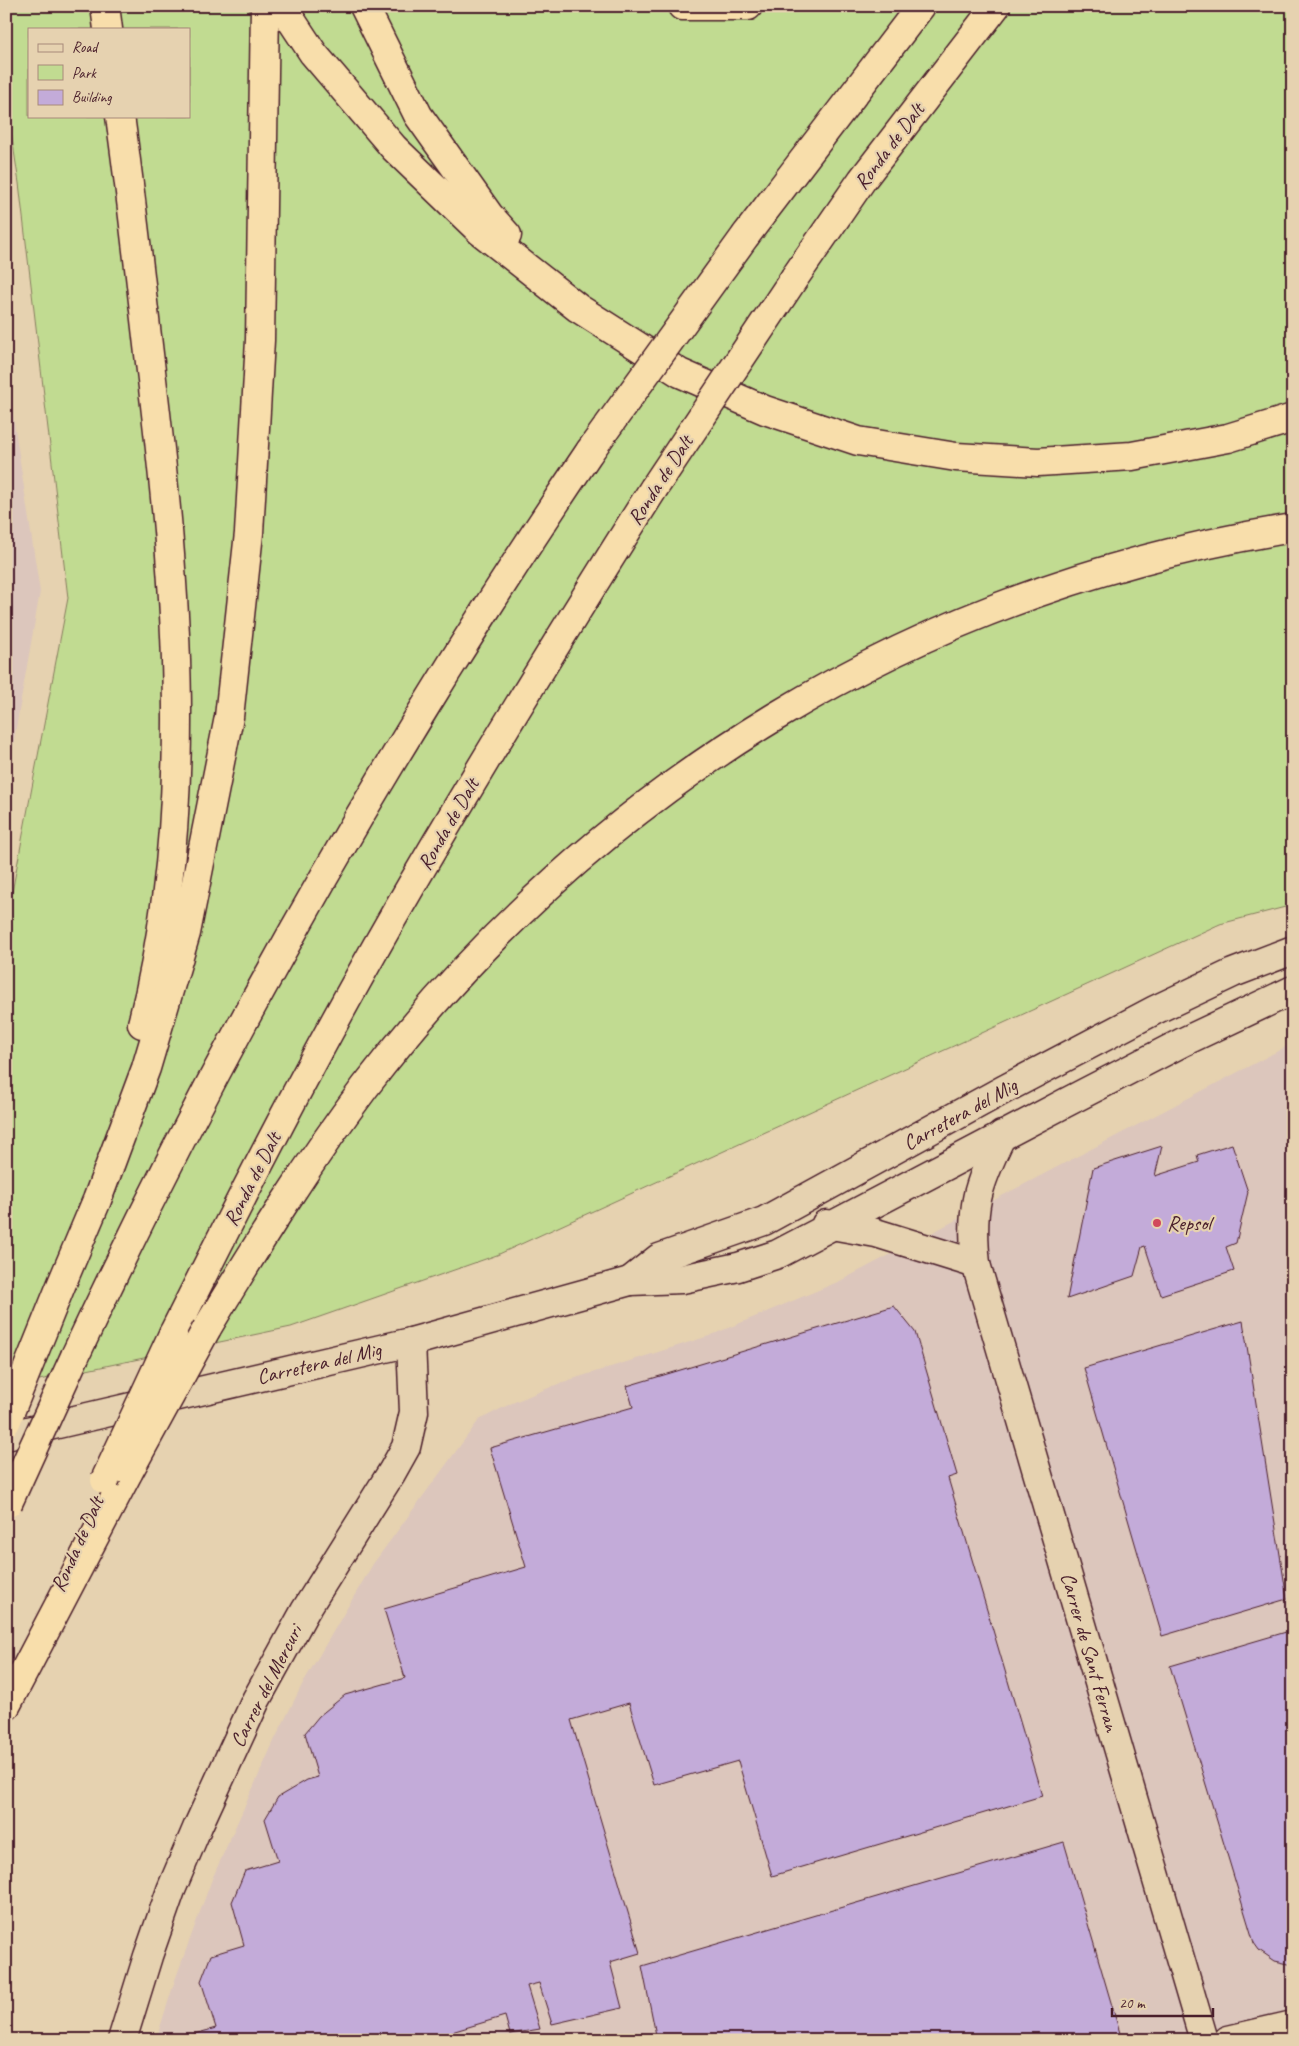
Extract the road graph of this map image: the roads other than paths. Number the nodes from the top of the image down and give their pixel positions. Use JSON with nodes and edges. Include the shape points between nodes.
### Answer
{"nodes":[{"id":1,"x":105,"y":6,"type":"edge"},
{"id":2,"x":265,"y":6,"type":"edge"},
{"id":3,"x":282,"y":6,"type":"edge"},
{"id":4,"x":364,"y":6,"type":"edge"},
{"id":5,"x":682,"y":6,"type":"edge"},
{"id":6,"x":748,"y":6,"type":"edge"},
{"id":7,"x":921,"y":6,"type":"edge"},
{"id":8,"x":996,"y":6,"type":"edge"},
{"id":9,"x":108,"y":28,"type":"edge"},
{"id":10,"x":120,"y":118,"type":"edge"},
{"id":11,"x":578,"y":308,"type":"junction"},
{"id":12,"x":1293,"y":418,"type":"edge"},
{"id":13,"x":1293,"y":528,"type":"edge"},
{"id":14,"x":1293,"y":950,"type":"edge"},
{"id":15,"x":1293,"y":990,"type":"edge"},
{"id":16,"x":1002,"y":1135,"type":"junction"},
{"id":17,"x":764,"y":1221,"type":"junction"},
{"id":18,"x":831,"y":1225,"type":"junction"},
{"id":19,"x":976,"y":1264,"type":"junction"},
{"id":20,"x":630,"y":1281,"type":"junction"},
{"id":21,"x":62,"y":1283,"type":"junction"},
{"id":22,"x":411,"y":1342,"type":"junction"},
{"id":23,"x":6,"y":1422,"type":"edge"},
{"id":24,"x":6,"y":1436,"type":"edge"},
{"id":25,"x":117,"y":1476,"type":"junction"},
{"id":26,"x":7,"y":1504,"type":"edge"},
{"id":27,"x":6,"y":1705,"type":"edge"},
{"id":28,"x":1293,"y":2025,"type":"edge"},
{"id":29,"x":122,"y":2040,"type":"edge"},
{"id":30,"x":1204,"y":2040,"type":"edge"},
{"id":31,"x":1228,"y":2040,"type":"edge"}],
"edges":[{"from":1,"to":9,"type":"highway"},
{"from":2,"to":21,"type":"highway","via":[[260,340],[249,533],[229,717],[186,933],[166,1004],[97,1200]]},
{"from":3,"to":11,"type":"highway","via":[[313,53],[394,148],[480,231]]},
{"from":4,"to":11,"type":"highway","via":[[418,115],[489,216]]},
{"from":5,"to":6,"type":"highway"},
{"from":7,"to":26,"type":"highway","bridge":true,"via":[[746,235],[590,451],[491,600],[399,748],[264,983],[151,1195]]},
{"from":8,"to":25,"type":"highway","name":"Ronda de Dalt","bridge":true,"via":[[862,180],[654,488],[507,724],[391,921],[262,1157],[173,1334]]},
{"from":10,"to":21,"type":"highway","via":[[163,467],[174,614],[176,762],[163,919],[149,999]]},
{"from":11,"to":12,"type":"highway","via":[[680,373],[765,410],[858,441],[956,457],[1038,462],[1132,456],[1228,438]]},
{"from":13,"to":25,"type":"highway","bridge":true,"via":[[1135,562],[971,618],[894,652],[813,695],[674,782],[625,820],[525,908],[434,1003],[367,1085],[283,1203]]},
{"from":14,"to":17,"type":"street","name":"Carretera del Mig","via":[[1233,973],[1155,1010]]},
{"from":15,"to":16,"type":"street","name":"Carretera del Mig","via":[[1183,1042]]},
{"from":16,"to":18,"type":"street","name":"Carretera del Mig"},
{"from":16,"to":19,"type":"street","name":"Carrer de Sant Ferran","via":[[978,1188],[972,1233]]},
{"from":17,"to":18,"type":"street"},
{"from":17,"to":20,"type":"street","name":"Carretera del Mig","via":[[659,1258]]},
{"from":18,"to":19,"type":"street","via":[[876,1233]]},
{"from":18,"to":20,"type":"street","name":"Carretera del Mig","via":[[778,1254],[738,1267],[682,1278]]},
{"from":19,"to":30,"type":"street","name":"Carrer de Sant Ferran"},
{"from":20,"to":22,"type":"street","name":"Carretera del Mig"},
{"from":21,"to":23,"type":"highway"},
{"from":22,"to":24,"type":"street","name":"Carretera del Mig"},
{"from":22,"to":29,"type":"street","name":"Carrer del Mercuri","via":[[414,1412],[406,1447],[305,1611],[256,1700],[171,1890]]},
{"from":25,"to":27,"type":"highway","name":"Ronda de Dalt"},
{"from":28,"to":31,"type":"street"}]}
